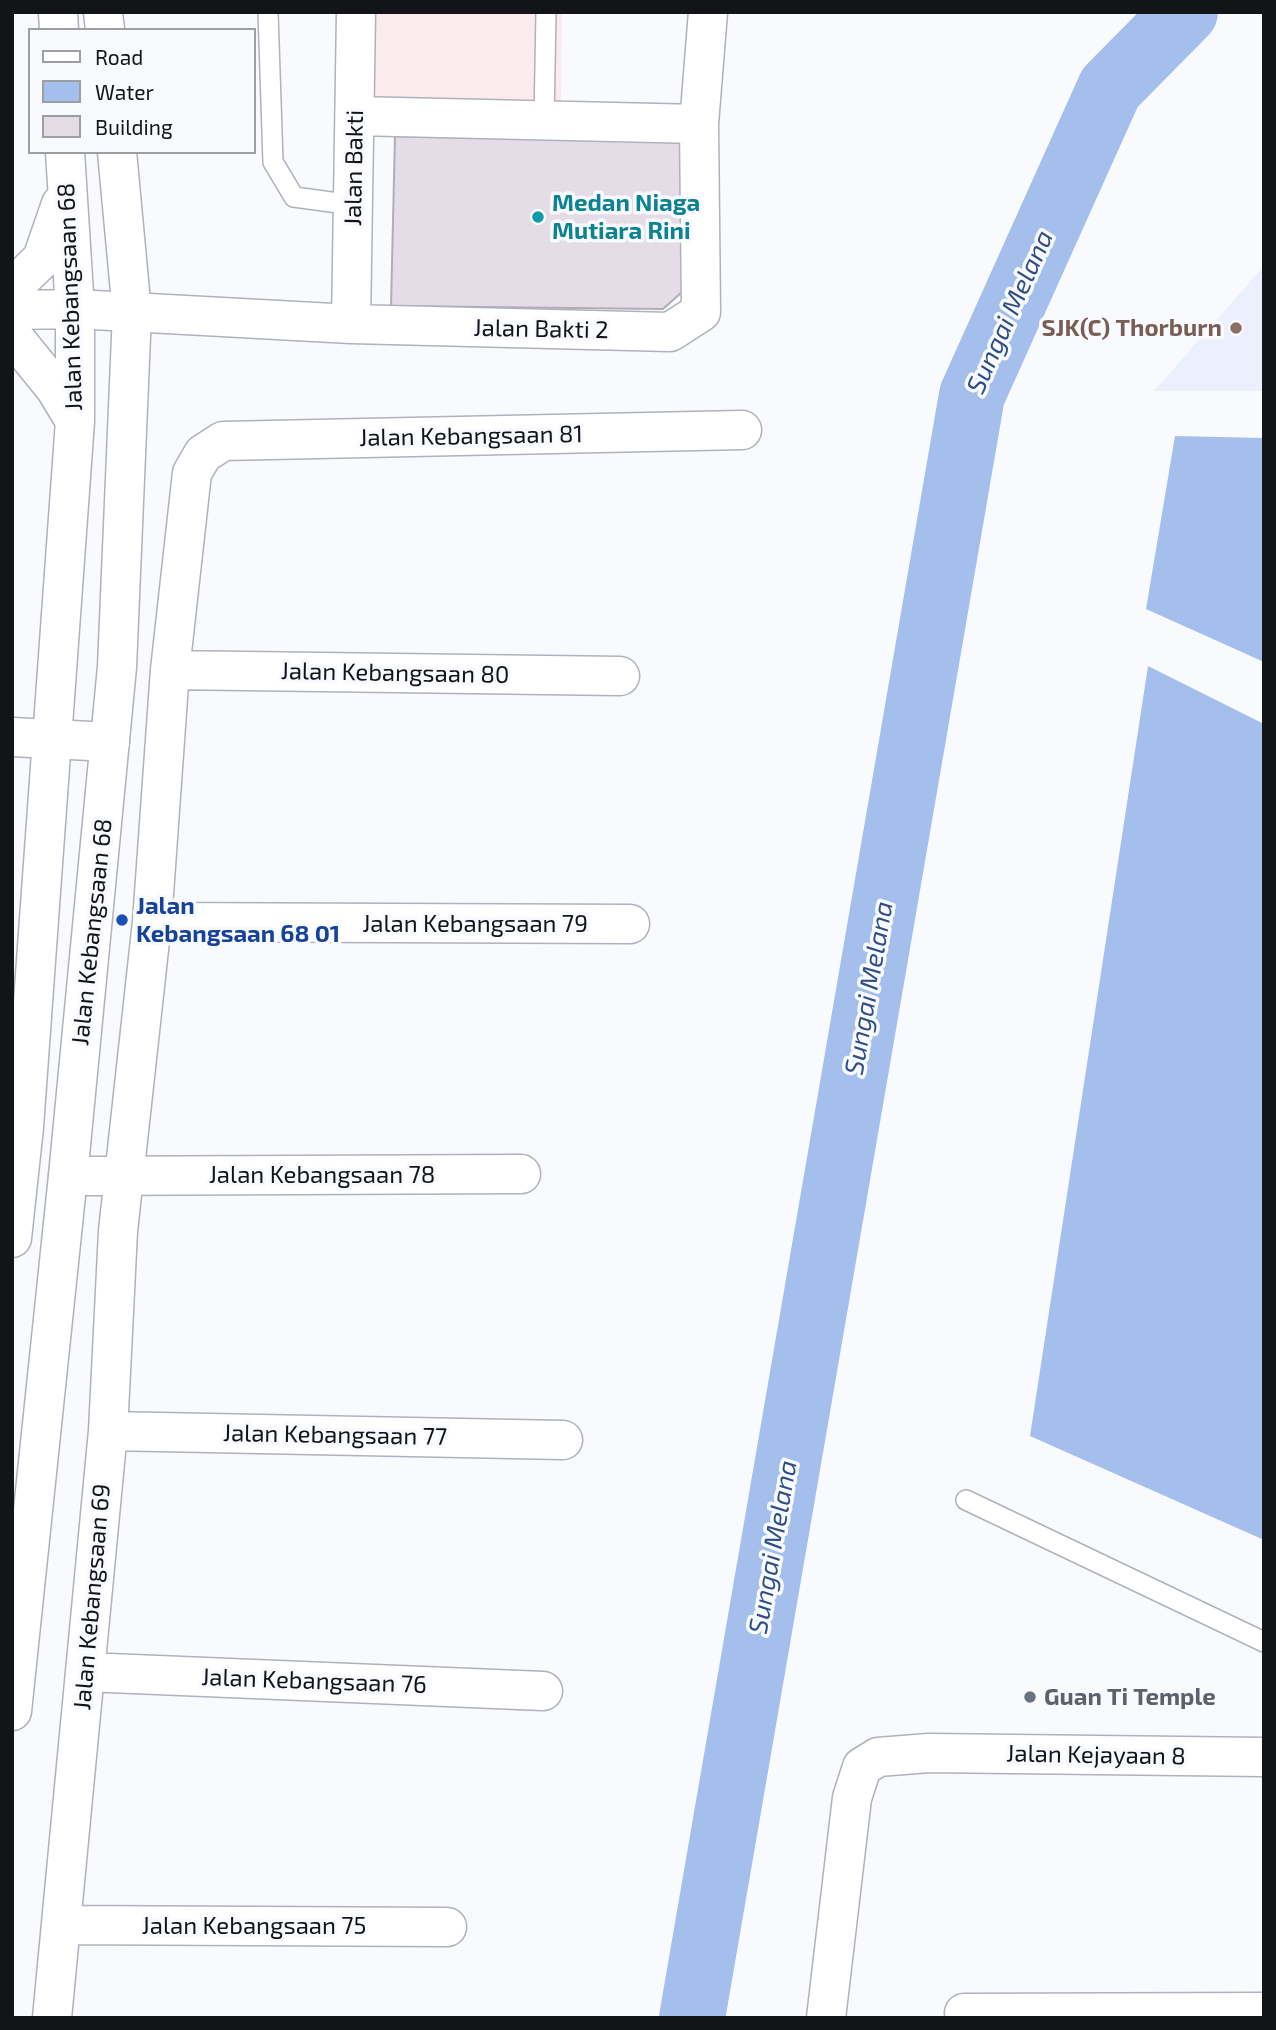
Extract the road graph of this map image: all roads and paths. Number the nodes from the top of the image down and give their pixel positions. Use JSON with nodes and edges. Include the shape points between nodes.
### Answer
{"nodes":[{"id":1,"x":268,"y":12,"type":"edge"},
{"id":2,"x":356,"y":12,"type":"edge"},
{"id":3,"x":546,"y":12,"type":"edge"},
{"id":4,"x":708,"y":12,"type":"edge"},
{"id":5,"x":355,"y":116,"type":"junction"},
{"id":6,"x":544,"y":121,"type":"junction"},
{"id":7,"x":699,"y":124,"type":"junction"},
{"id":8,"x":65,"y":154,"type":"edge"},
{"id":9,"x":117,"y":154,"type":"edge"},
{"id":10,"x":66,"y":190,"type":"junction"},
{"id":11,"x":353,"y":205,"type":"junction"},
{"id":12,"x":12,"y":288,"type":"edge"},
{"id":13,"x":75,"y":309,"type":"junction"},
{"id":14,"x":12,"y":310,"type":"edge"},
{"id":15,"x":132,"y":313,"type":"junction"},
{"id":16,"x":351,"y":324,"type":"junction"},
{"id":17,"x":12,"y":335,"type":"edge"},
{"id":18,"x":75,"y":421,"type":"junction"},
{"id":19,"x":742,"y":430,"type":"dead end"},
{"id":20,"x":203,"y":454,"type":"joint"},
{"id":21,"x":170,"y":670,"type":"junction"},
{"id":22,"x":620,"y":676,"type":"dead end"},
{"id":23,"x":12,"y":737,"type":"edge"},
{"id":24,"x":51,"y":739,"type":"junction"},
{"id":25,"x":110,"y":742,"type":"junction"},
{"id":26,"x":152,"y":922,"type":"junction"},
{"id":27,"x":630,"y":924,"type":"dead end"},
{"id":28,"x":521,"y":1174,"type":"dead end"},
{"id":29,"x":68,"y":1176,"type":"junction"},
{"id":30,"x":124,"y":1176,"type":"junction"},
{"id":31,"x":12,"y":1238,"type":"edge"},
{"id":32,"x":108,"y":1431,"type":"junction"},
{"id":33,"x":563,"y":1440,"type":"dead end"},
{"id":34,"x":966,"y":1500,"type":"dead end"},
{"id":35,"x":1264,"y":1642,"type":"edge"},
{"id":36,"x":85,"y":1672,"type":"junction"},
{"id":37,"x":543,"y":1691,"type":"dead end"},
{"id":38,"x":12,"y":1711,"type":"edge"},
{"id":39,"x":1264,"y":1756,"type":"edge"},
{"id":40,"x":61,"y":1925,"type":"junction"},
{"id":41,"x":447,"y":1927,"type":"dead end"},
{"id":42,"x":1264,"y":2012,"type":"edge"},
{"id":43,"x":964,"y":2013,"type":"dead end"},
{"id":44,"x":52,"y":2018,"type":"edge"},
{"id":45,"x":826,"y":2018,"type":"edge"}],
"edges":[{"from":1,"to":11,"type":"lane","via":[[273,162],[294,197]]},
{"from":2,"to":5,"type":"street","name":"Jalan Bakti"},
{"from":3,"to":6,"type":"lane"},
{"from":4,"to":7,"type":"street","name":"Jalan Bakti 2"},
{"from":5,"to":6,"type":"street"},
{"from":5,"to":11,"type":"street","name":"Jalan Bakti"},
{"from":6,"to":7,"type":"street"},
{"from":7,"to":16,"type":"street","name":"Jalan Bakti 2","via":[[701,312],[670,332]]},
{"from":8,"to":10,"type":"street","name":"Jalan Kebangsaan 68"},
{"from":9,"to":15,"type":"street","name":"Jalan Kebangsaan 68"},
{"from":10,"to":12,"type":"street","via":[[42,259]]},
{"from":10,"to":13,"type":"street","name":"Jalan Kebangsaan 68"},
{"from":11,"to":16,"type":"street","name":"Jalan Bakti"},
{"from":13,"to":14,"type":"street","name":"Jalan Bakti 2"},
{"from":13,"to":15,"type":"street","name":"Jalan Bakti 2"},
{"from":13,"to":18,"type":"street","name":"Jalan Kebangsaan 68"},
{"from":15,"to":16,"type":"street","name":"Jalan Bakti 2"},
{"from":15,"to":25,"type":"street","name":"Jalan Kebangsaan 68"},
{"from":17,"to":18,"type":"street"},
{"from":18,"to":24,"type":"street","name":"Jalan Kebangsaan 68"},
{"from":19,"to":20,"type":"street","name":"Jalan Kebangsaan 81","via":[[223,441]]},
{"from":20,"to":21,"type":"street","name":"Jalan Kebangsaan 69","via":[[192,473]]},
{"from":21,"to":22,"type":"street","name":"Jalan Kebangsaan 80"},
{"from":21,"to":26,"type":"street","name":"Jalan Kebangsaan 69"},
{"from":23,"to":24,"type":"street"},
{"from":24,"to":25,"type":"street"},
{"from":24,"to":31,"type":"street","name":"Jalan Kebangsaan 68"},
{"from":25,"to":29,"type":"street","name":"Jalan Kebangsaan 68"},
{"from":26,"to":27,"type":"street","name":"Jalan Kebangsaan 79"},
{"from":26,"to":30,"type":"street","name":"Jalan Kebangsaan 69"},
{"from":28,"to":30,"type":"street","name":"Jalan Kebangsaan 78"},
{"from":29,"to":30,"type":"street","name":"Jalan Kebangsaan 78"},
{"from":29,"to":38,"type":"street","name":"Jalan Kebangsaan 68"},
{"from":30,"to":32,"type":"street","name":"Jalan Kebangsaan 69"},
{"from":32,"to":33,"type":"street","name":"Jalan Kebangsaan 77"},
{"from":32,"to":36,"type":"street","name":"Jalan Kebangsaan 69"},
{"from":34,"to":35,"type":"lane"},
{"from":36,"to":37,"type":"street","name":"Jalan Kebangsaan 76"},
{"from":36,"to":40,"type":"street","name":"Jalan Kebangsaan 69"},
{"from":39,"to":45,"type":"street","name":"Jalan Kejayaan 8","via":[[929,1752],[878,1758],[862,1767],[852,1798]]},
{"from":40,"to":41,"type":"street","name":"Jalan Kebangsaan 75"},
{"from":40,"to":44,"type":"street","name":"Jalan Kebangsaan 69"},
{"from":42,"to":43,"type":"street"}]}
